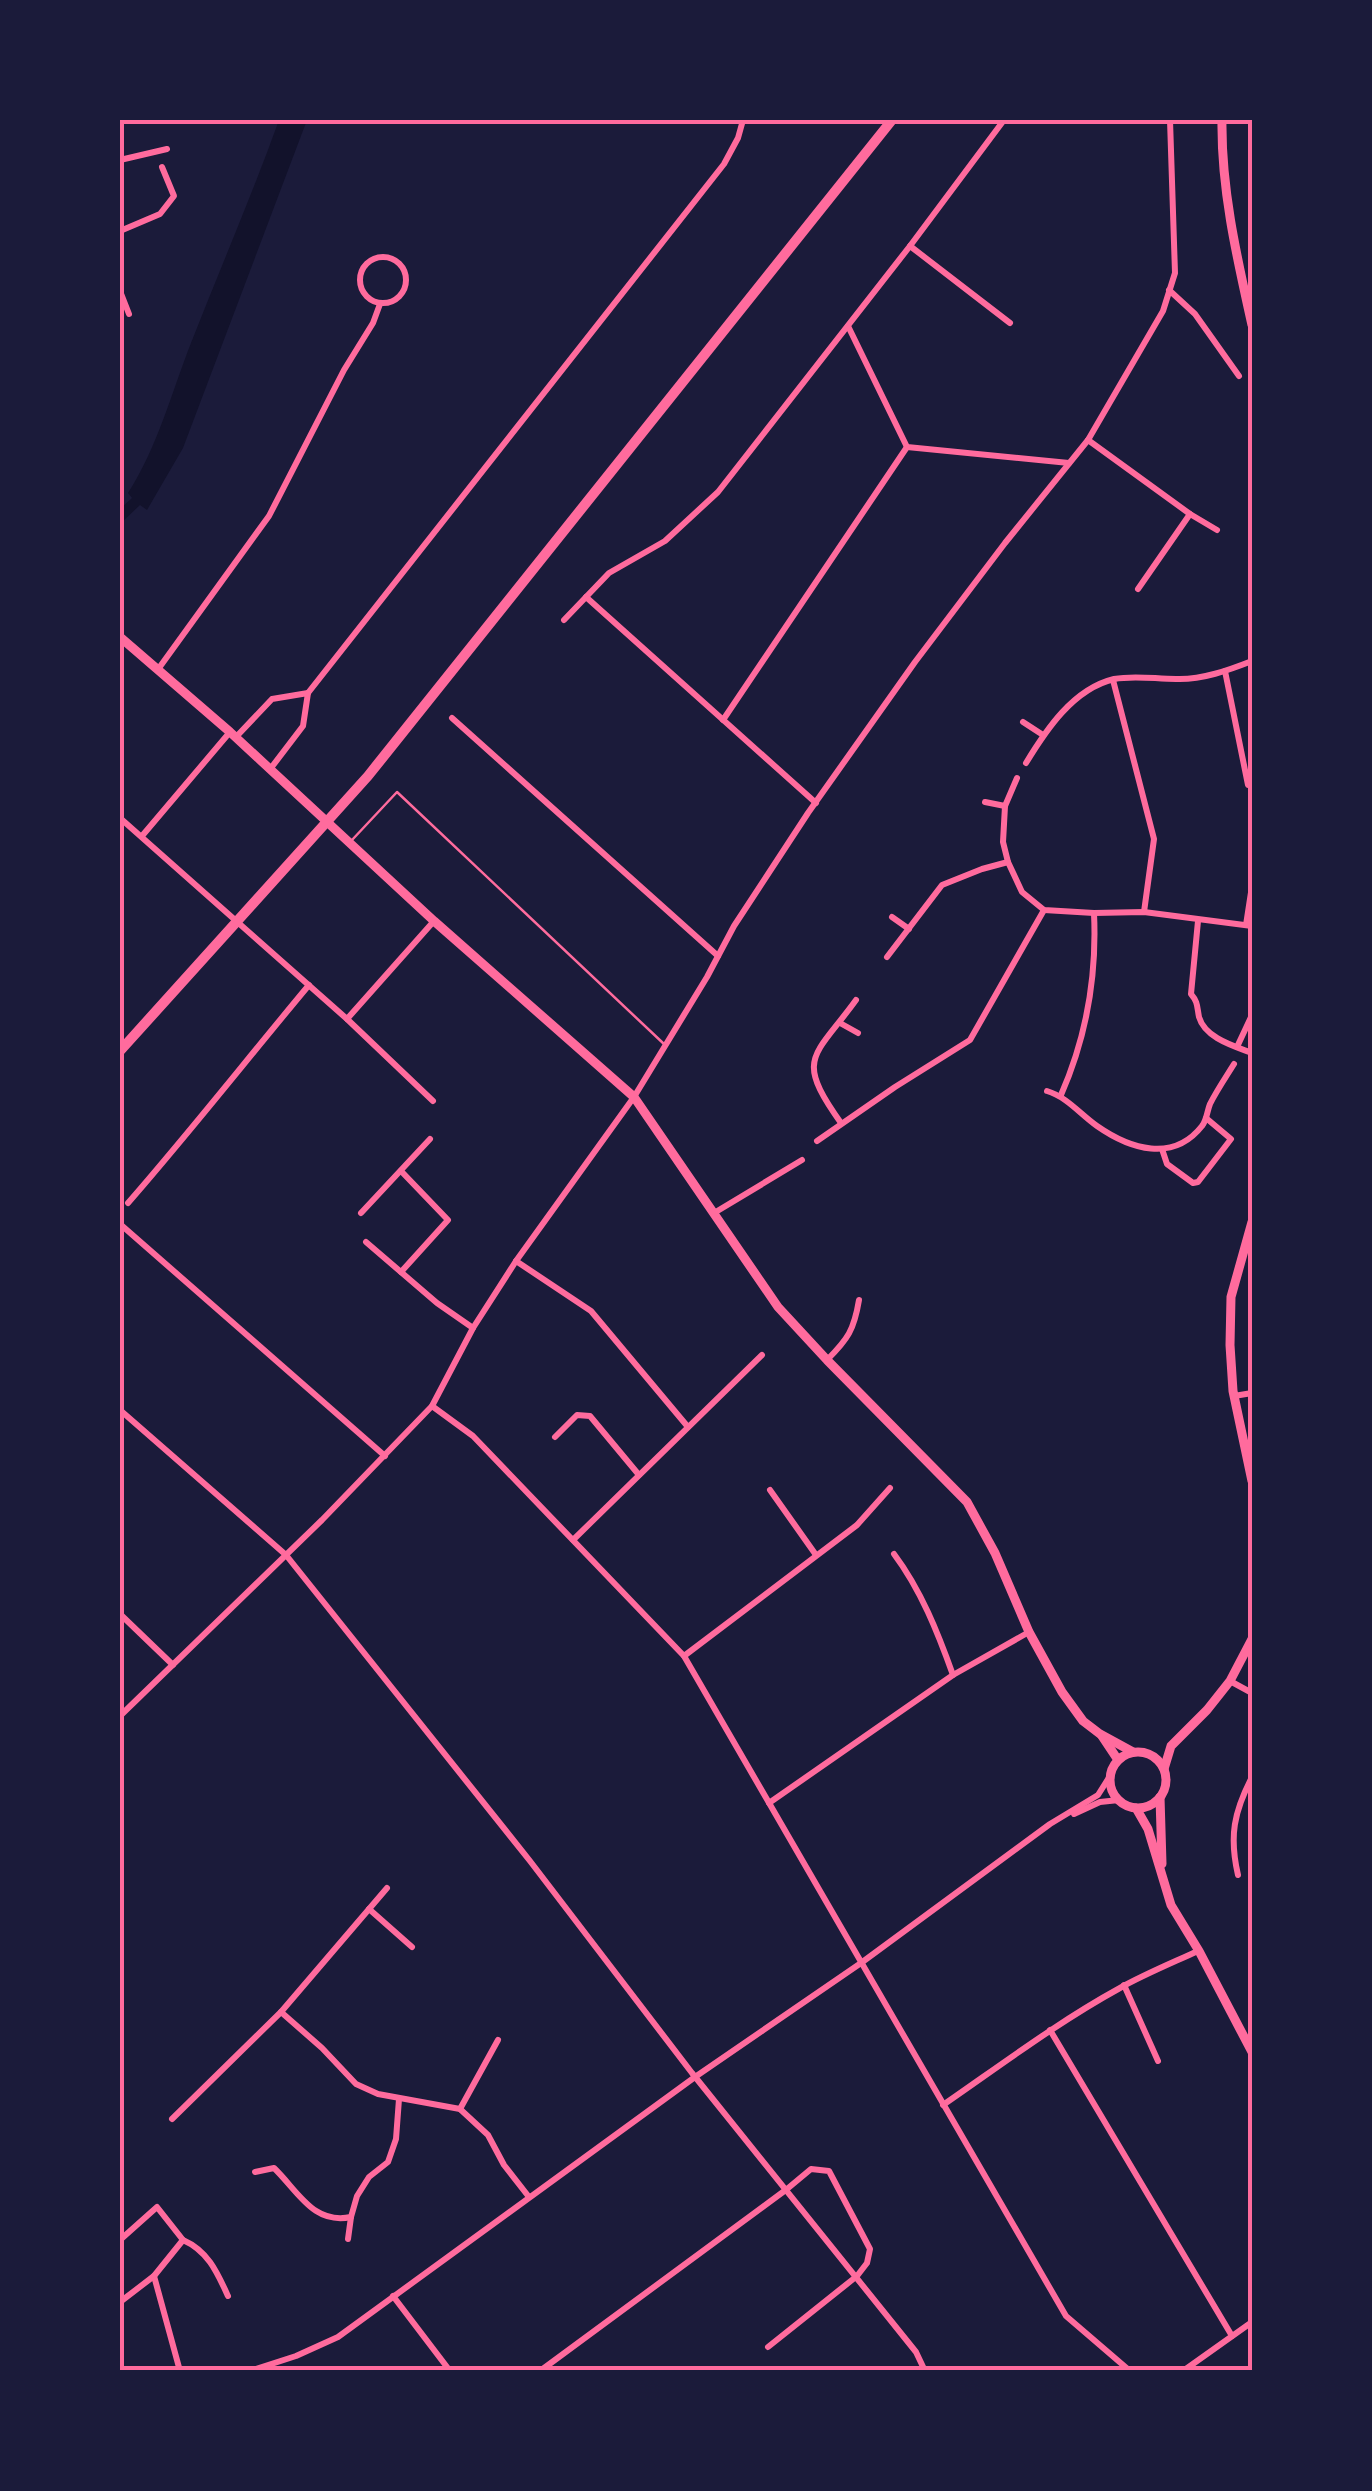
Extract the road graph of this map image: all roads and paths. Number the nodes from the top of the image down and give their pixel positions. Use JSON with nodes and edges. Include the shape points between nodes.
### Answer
{"nodes":[{"id":1,"x":743,"y":120,"type":"edge"},
{"id":2,"x":892,"y":120,"type":"edge"},
{"id":3,"x":1004,"y":120,"type":"edge"},
{"id":4,"x":1170,"y":120,"type":"edge"},
{"id":5,"x":1222,"y":120,"type":"edge"},
{"id":6,"x":168,"y":149,"type":"dead end"},
{"id":7,"x":120,"y":160,"type":"edge"},
{"id":8,"x":162,"y":166,"type":"dead end"},
{"id":9,"x":120,"y":231,"type":"edge"},
{"id":10,"x":910,"y":246,"type":"junction"},
{"id":11,"x":120,"y":290,"type":"edge"},
{"id":12,"x":1169,"y":290,"type":"junction"},
{"id":13,"x":380,"y":304,"type":"junction"},
{"id":14,"x":130,"y":314,"type":"dead end"},
{"id":15,"x":1010,"y":323,"type":"dead end"},
{"id":16,"x":1252,"y":325,"type":"edge"},
{"id":17,"x":848,"y":326,"type":"junction"},
{"id":18,"x":1239,"y":376,"type":"dead end"},
{"id":19,"x":1088,"y":440,"type":"junction"},
{"id":20,"x":907,"y":447,"type":"junction"},
{"id":21,"x":1070,"y":464,"type":"junction"},
{"id":22,"x":1190,"y":514,"type":"junction"},
{"id":23,"x":1217,"y":530,"type":"dead end"},
{"id":24,"x":1138,"y":589,"type":"dead end"},
{"id":25,"x":586,"y":597,"type":"junction"},
{"id":26,"x":564,"y":620,"type":"dead end"},
{"id":27,"x":120,"y":637,"type":"edge"},
{"id":28,"x":1252,"y":661,"type":"edge"},
{"id":29,"x":159,"y":668,"type":"junction"},
{"id":30,"x":1225,"y":671,"type":"junction"},
{"id":31,"x":1112,"y":680,"type":"junction"},
{"id":32,"x":308,"y":693,"type":"junction"},
{"id":33,"x":452,"y":718,"type":"dead end"},
{"id":34,"x":723,"y":720,"type":"junction"},
{"id":35,"x":1022,"y":722,"type":"dead end"},
{"id":36,"x":233,"y":734,"type":"junction"},
{"id":37,"x":1043,"y":735,"type":"junction"},
{"id":38,"x":1026,"y":764,"type":"dead end"},
{"id":39,"x":271,"y":768,"type":"junction"},
{"id":40,"x":1018,"y":778,"type":"dead end"},
{"id":41,"x":1248,"y":785,"type":"dead end"},
{"id":42,"x":985,"y":802,"type":"dead end"},
{"id":43,"x":816,"y":803,"type":"junction"},
{"id":44,"x":1005,"y":806,"type":"junction"},
{"id":45,"x":120,"y":818,"type":"edge"},
{"id":46,"x":142,"y":836,"type":"junction"},
{"id":47,"x":348,"y":841,"type":"junction"},
{"id":48,"x":1008,"y":862,"type":"junction"},
{"id":49,"x":1252,"y":886,"type":"edge"},
{"id":50,"x":1044,"y":910,"type":"junction"},
{"id":51,"x":1144,"y":912,"type":"junction"},
{"id":52,"x":1094,"y":913,"type":"junction"},
{"id":53,"x":892,"y":917,"type":"dead end"},
{"id":54,"x":1198,"y":920,"type":"junction"},
{"id":55,"x":434,"y":921,"type":"junction"},
{"id":56,"x":1249,"y":926,"type":"edge"},
{"id":57,"x":909,"y":929,"type":"junction"},
{"id":58,"x":718,"y":956,"type":"junction"},
{"id":59,"x":887,"y":957,"type":"dead end"},
{"id":60,"x":308,"y":985,"type":"junction"},
{"id":61,"x":856,"y":1000,"type":"dead end"},
{"id":62,"x":1252,"y":1014,"type":"edge"},
{"id":63,"x":347,"y":1019,"type":"junction"},
{"id":64,"x":840,"y":1023,"type":"junction"},
{"id":65,"x":858,"y":1033,"type":"dead end"},
{"id":66,"x":665,"y":1045,"type":"junction"},
{"id":67,"x":1236,"y":1047,"type":"junction"},
{"id":68,"x":120,"y":1051,"type":"edge"},
{"id":69,"x":1252,"y":1053,"type":"edge"},
{"id":70,"x":1234,"y":1064,"type":"dead end"},
{"id":71,"x":1047,"y":1091,"type":"dead end"},
{"id":72,"x":1061,"y":1095,"type":"junction"},
{"id":73,"x":634,"y":1097,"type":"junction"},
{"id":74,"x":433,"y":1101,"type":"dead end"},
{"id":75,"x":1206,"y":1118,"type":"junction"},
{"id":76,"x":841,"y":1123,"type":"junction"},
{"id":77,"x":430,"y":1139,"type":"dead end"},
{"id":78,"x":817,"y":1141,"type":"dead end"},
{"id":79,"x":1162,"y":1150,"type":"junction"},
{"id":80,"x":802,"y":1160,"type":"dead end"},
{"id":81,"x":401,"y":1170,"type":"junction"},
{"id":82,"x":128,"y":1203,"type":"dead end"},
{"id":83,"x":362,"y":1213,"type":"dead end"},
{"id":84,"x":714,"y":1213,"type":"junction"},
{"id":85,"x":1252,"y":1222,"type":"edge"},
{"id":86,"x":120,"y":1224,"type":"edge"},
{"id":87,"x":366,"y":1242,"type":"dead end"},
{"id":88,"x":516,"y":1261,"type":"junction"},
{"id":89,"x":401,"y":1272,"type":"junction"},
{"id":90,"x":859,"y":1300,"type":"dead end"},
{"id":91,"x":473,"y":1328,"type":"junction"},
{"id":92,"x":762,"y":1355,"type":"dead end"},
{"id":93,"x":827,"y":1360,"type":"junction"},
{"id":94,"x":1252,"y":1393,"type":"edge"},
{"id":95,"x":1234,"y":1396,"type":"junction"},
{"id":96,"x":432,"y":1406,"type":"junction"},
{"id":97,"x":120,"y":1410,"type":"edge"},
{"id":98,"x":688,"y":1427,"type":"junction"},
{"id":99,"x":555,"y":1437,"type":"dead end"},
{"id":100,"x":385,"y":1456,"type":"junction"},
{"id":101,"x":640,"y":1475,"type":"junction"},
{"id":102,"x":1252,"y":1481,"type":"edge"},
{"id":103,"x":890,"y":1488,"type":"dead end"},
{"id":104,"x":770,"y":1490,"type":"dead end"},
{"id":105,"x":573,"y":1540,"type":"junction"},
{"id":106,"x":816,"y":1554,"type":"junction"},
{"id":107,"x":894,"y":1554,"type":"dead end"},
{"id":108,"x":286,"y":1555,"type":"junction"},
{"id":109,"x":120,"y":1614,"type":"edge"},
{"id":110,"x":1029,"y":1632,"type":"junction"},
{"id":111,"x":1252,"y":1639,"type":"edge"},
{"id":112,"x":684,"y":1656,"type":"junction"},
{"id":113,"x":172,"y":1665,"type":"junction"},
{"id":114,"x":953,"y":1675,"type":"junction"},
{"id":115,"x":1230,"y":1681,"type":"junction"},
{"id":116,"x":1252,"y":1693,"type":"edge"},
{"id":117,"x":120,"y":1716,"type":"edge"},
{"id":118,"x":1100,"y":1734,"type":"junction"},
{"id":119,"x":1171,"y":1746,"type":"junction"},
{"id":120,"x":1133,"y":1752,"type":"junction"},
{"id":121,"x":1146,"y":1753,"type":"junction"},
{"id":122,"x":1118,"y":1760,"type":"junction"},
{"id":123,"x":1164,"y":1768,"type":"junction"},
{"id":124,"x":1110,"y":1776,"type":"junction"},
{"id":125,"x":1252,"y":1777,"type":"edge"},
{"id":126,"x":1160,"y":1797,"type":"junction"},
{"id":127,"x":1119,"y":1800,"type":"junction"},
{"id":128,"x":768,"y":1803,"type":"junction"},
{"id":129,"x":1136,"y":1808,"type":"junction"},
{"id":130,"x":1050,"y":1824,"type":"junction"},
{"id":131,"x":1161,"y":1871,"type":"junction"},
{"id":132,"x":1238,"y":1875,"type":"dead end"},
{"id":133,"x":387,"y":1888,"type":"dead end"},
{"id":134,"x":369,"y":1909,"type":"junction"},
{"id":135,"x":412,"y":1947,"type":"dead end"},
{"id":136,"x":1199,"y":1951,"type":"junction"},
{"id":137,"x":861,"y":1964,"type":"junction"},
{"id":138,"x":1124,"y":1985,"type":"junction"},
{"id":139,"x":281,"y":2012,"type":"junction"},
{"id":140,"x":1050,"y":2030,"type":"junction"},
{"id":141,"x":498,"y":2040,"type":"dead end"},
{"id":142,"x":1252,"y":2052,"type":"edge"},
{"id":143,"x":1158,"y":2061,"type":"dead end"},
{"id":144,"x":696,"y":2077,"type":"junction"},
{"id":145,"x":399,"y":2098,"type":"junction"},
{"id":146,"x":944,"y":2106,"type":"junction"},
{"id":147,"x":460,"y":2109,"type":"junction"},
{"id":148,"x":172,"y":2119,"type":"dead end"},
{"id":149,"x":254,"y":2172,"type":"dead end"},
{"id":150,"x":787,"y":2189,"type":"junction"},
{"id":151,"x":529,"y":2197,"type":"junction"},
{"id":152,"x":351,"y":2217,"type":"junction"},
{"id":153,"x":348,"y":2238,"type":"dead end"},
{"id":154,"x":120,"y":2240,"type":"edge"},
{"id":155,"x":183,"y":2240,"type":"junction"},
{"id":156,"x":154,"y":2276,"type":"junction"},
{"id":157,"x":856,"y":2276,"type":"junction"},
{"id":158,"x":228,"y":2296,"type":"dead end"},
{"id":159,"x":393,"y":2296,"type":"junction"},
{"id":160,"x":120,"y":2302,"type":"edge"},
{"id":161,"x":1252,"y":2322,"type":"edge"},
{"id":162,"x":1232,"y":2336,"type":"junction"},
{"id":163,"x":768,"y":2347,"type":"dead end"},
{"id":164,"x":180,"y":2371,"type":"edge"},
{"id":165,"x":250,"y":2371,"type":"edge"},
{"id":166,"x":450,"y":2371,"type":"edge"},
{"id":167,"x":540,"y":2371,"type":"edge"},
{"id":168,"x":924,"y":2371,"type":"edge"},
{"id":169,"x":1130,"y":2371,"type":"edge"},
{"id":170,"x":1183,"y":2371,"type":"edge"}],
"edges":[{"from":1,"to":32,"type":"street","via":[[724,164]]},
{"from":2,"to":68,"type":"main road","via":[[368,776]]},
{"from":3,"to":10,"type":"street"},
{"from":4,"to":12,"type":"street","via":[[1175,272]]},
{"from":5,"to":16,"type":"main road","via":[[1227,198]]},
{"from":6,"to":7,"type":"street"},
{"from":8,"to":9,"type":"street","via":[[174,196],[160,214]]},
{"from":10,"to":15,"type":"street"},
{"from":10,"to":17,"type":"street"},
{"from":11,"to":14,"type":"street"},
{"from":12,"to":18,"type":"street"},
{"from":12,"to":19,"type":"street"},
{"from":13,"to":13,"type":"street","via":[[365,296],[360,275],[372,259],[396,260],[406,286],[398,299]]},
{"from":13,"to":29,"type":"street","via":[[270,516]]},
{"from":17,"to":20,"type":"street"},
{"from":17,"to":25,"type":"street","via":[[718,492]]},
{"from":19,"to":21,"type":"street"},
{"from":19,"to":22,"type":"street"},
{"from":20,"to":21,"type":"street"},
{"from":20,"to":34,"type":"street"},
{"from":21,"to":43,"type":"street","via":[[926,647]]},
{"from":22,"to":23,"type":"street"},
{"from":22,"to":24,"type":"street"},
{"from":25,"to":26,"type":"street"},
{"from":25,"to":34,"type":"street"},
{"from":27,"to":29,"type":"main road"},
{"from":28,"to":30,"type":"street"},
{"from":29,"to":36,"type":"main road"},
{"from":30,"to":31,"type":"street","via":[[1181,680]]},
{"from":30,"to":41,"type":"street"},
{"from":31,"to":37,"type":"street","via":[[1084,692]]},
{"from":31,"to":51,"type":"street","via":[[1154,839]]},
{"from":32,"to":36,"type":"street","via":[[272,699]]},
{"from":32,"to":39,"type":"street","via":[[304,726]]},
{"from":33,"to":58,"type":"street"},
{"from":34,"to":43,"type":"street"},
{"from":35,"to":37,"type":"street"},
{"from":36,"to":39,"type":"main road"},
{"from":36,"to":46,"type":"street"},
{"from":37,"to":38,"type":"street"},
{"from":39,"to":47,"type":"main road"},
{"from":40,"to":44,"type":"street"},
{"from":42,"to":44,"type":"street"},
{"from":43,"to":58,"type":"street"},
{"from":44,"to":48,"type":"street"},
{"from":45,"to":46,"type":"street"},
{"from":46,"to":60,"type":"street"},
{"from":47,"to":55,"type":"main road"},
{"from":47,"to":66,"type":"lane","via":[[397,792]]},
{"from":48,"to":50,"type":"street","via":[[1022,892]]},
{"from":48,"to":57,"type":"street","via":[[942,885]]},
{"from":49,"to":56,"type":"street"},
{"from":50,"to":52,"type":"street"},
{"from":50,"to":76,"type":"street","via":[[970,1040]]},
{"from":51,"to":52,"type":"street"},
{"from":51,"to":54,"type":"street"},
{"from":52,"to":72,"type":"street","via":[[1088,1013]]},
{"from":53,"to":57,"type":"street"},
{"from":54,"to":56,"type":"street"},
{"from":54,"to":67,"type":"street","via":[[1191,994],[1202,1024]]},
{"from":55,"to":63,"type":"street"},
{"from":55,"to":73,"type":"main road"},
{"from":57,"to":59,"type":"street"},
{"from":58,"to":66,"type":"street"},
{"from":60,"to":63,"type":"street"},
{"from":60,"to":82,"type":"street"},
{"from":61,"to":64,"type":"street"},
{"from":62,"to":67,"type":"street"},
{"from":63,"to":74,"type":"street"},
{"from":64,"to":65,"type":"street"},
{"from":64,"to":76,"type":"street","via":[[812,1069]]},
{"from":66,"to":73,"type":"street"},
{"from":67,"to":69,"type":"street"},
{"from":70,"to":75,"type":"street"},
{"from":71,"to":72,"type":"street"},
{"from":72,"to":79,"type":"street","via":[[1106,1132]]},
{"from":73,"to":84,"type":"main road"},
{"from":73,"to":88,"type":"street"},
{"from":75,"to":79,"type":"street","via":[[1186,1139]]},
{"from":75,"to":79,"type":"street","via":[[1230,1139],[1198,1182],[1167,1164]]},
{"from":76,"to":78,"type":"street"},
{"from":77,"to":81,"type":"street"},
{"from":80,"to":84,"type":"street"},
{"from":81,"to":83,"type":"street"},
{"from":81,"to":89,"type":"street","via":[[448,1220]]},
{"from":84,"to":93,"type":"main road","via":[[778,1307]]},
{"from":85,"to":95,"type":"main road","via":[[1231,1297]]},
{"from":86,"to":100,"type":"street"},
{"from":87,"to":89,"type":"street"},
{"from":88,"to":91,"type":"street"},
{"from":88,"to":98,"type":"street","via":[[591,1311]]},
{"from":89,"to":91,"type":"street"},
{"from":90,"to":93,"type":"street","via":[[852,1331]]},
{"from":91,"to":96,"type":"street"},
{"from":92,"to":98,"type":"street"},
{"from":93,"to":110,"type":"main road","via":[[967,1502]]},
{"from":94,"to":95,"type":"street"},
{"from":95,"to":102,"type":"main road"},
{"from":96,"to":100,"type":"street"},
{"from":96,"to":105,"type":"street","via":[[473,1436]]},
{"from":97,"to":108,"type":"street"},
{"from":98,"to":101,"type":"street"},
{"from":99,"to":101,"type":"street","via":[[577,1415],[590,1416]]},
{"from":100,"to":108,"type":"street"},
{"from":101,"to":105,"type":"street"},
{"from":103,"to":106,"type":"street","via":[[857,1525]]},
{"from":104,"to":106,"type":"street"},
{"from":105,"to":112,"type":"street"},
{"from":106,"to":112,"type":"street"},
{"from":107,"to":114,"type":"street","via":[[937,1630]]},
{"from":108,"to":113,"type":"street"},
{"from":108,"to":144,"type":"street"},
{"from":109,"to":113,"type":"street"},
{"from":110,"to":114,"type":"street"},
{"from":110,"to":118,"type":"main road","via":[[1062,1692]]},
{"from":111,"to":115,"type":"main road"},
{"from":112,"to":128,"type":"street"},
{"from":113,"to":117,"type":"street"},
{"from":114,"to":128,"type":"street"},
{"from":115,"to":116,"type":"street"},
{"from":115,"to":119,"type":"main road"},
{"from":118,"to":120,"type":"main road"},
{"from":118,"to":122,"type":"main road"},
{"from":119,"to":121,"type":"main road"},
{"from":119,"to":123,"type":"main road"},
{"from":120,"to":121,"type":"main road"},
{"from":120,"to":122,"type":"main road"},
{"from":121,"to":123,"type":"main road"},
{"from":122,"to":124,"type":"main road"},
{"from":123,"to":126,"type":"main road"},
{"from":124,"to":127,"type":"main road"},
{"from":124,"to":130,"type":"street","via":[[1098,1795]]},
{"from":125,"to":132,"type":"street","via":[[1234,1821]]},
{"from":126,"to":129,"type":"main road"},
{"from":126,"to":131,"type":"main road"},
{"from":127,"to":129,"type":"main road"},
{"from":127,"to":130,"type":"street"},
{"from":128,"to":137,"type":"street"},
{"from":129,"to":131,"type":"main road"},
{"from":130,"to":137,"type":"street"},
{"from":131,"to":136,"type":"main road","via":[[1171,1905]]},
{"from":133,"to":134,"type":"street"},
{"from":134,"to":135,"type":"street"},
{"from":134,"to":139,"type":"street"},
{"from":136,"to":138,"type":"street"},
{"from":136,"to":142,"type":"main road"},
{"from":137,"to":144,"type":"street"},
{"from":137,"to":146,"type":"street"},
{"from":138,"to":140,"type":"street"},
{"from":138,"to":143,"type":"street"},
{"from":139,"to":145,"type":"street","via":[[356,2084]]},
{"from":139,"to":148,"type":"street"},
{"from":140,"to":146,"type":"street"},
{"from":140,"to":162,"type":"street"},
{"from":141,"to":147,"type":"street"},
{"from":144,"to":150,"type":"street"},
{"from":144,"to":151,"type":"street"},
{"from":145,"to":147,"type":"street"},
{"from":145,"to":152,"type":"street","via":[[388,2162],[369,2177]]},
{"from":146,"to":169,"type":"street","via":[[1066,2316]]},
{"from":147,"to":151,"type":"street","via":[[488,2135]]},
{"from":149,"to":152,"type":"street","via":[[274,2168],[318,2214]]},
{"from":150,"to":157,"type":"street"},
{"from":150,"to":157,"type":"street","via":[[810,2169],[828,2171],[870,2248]]},
{"from":150,"to":167,"type":"street"},
{"from":151,"to":159,"type":"street"},
{"from":152,"to":153,"type":"street"},
{"from":154,"to":155,"type":"street","via":[[158,2207]]},
{"from":155,"to":156,"type":"street"},
{"from":155,"to":158,"type":"street","via":[[198,2247]]},
{"from":156,"to":160,"type":"street"},
{"from":156,"to":164,"type":"street"},
{"from":157,"to":163,"type":"street"},
{"from":157,"to":168,"type":"street"},
{"from":159,"to":165,"type":"street","via":[[330,2342]]},
{"from":159,"to":166,"type":"street"},
{"from":161,"to":162,"type":"street"},
{"from":162,"to":170,"type":"street"}]}
